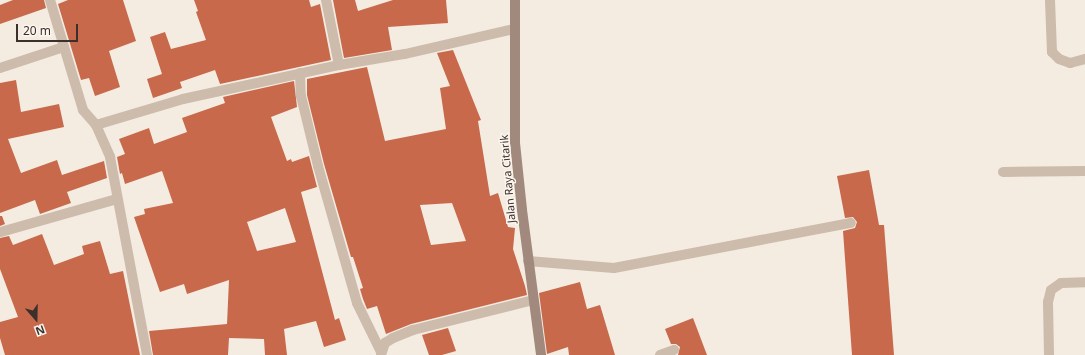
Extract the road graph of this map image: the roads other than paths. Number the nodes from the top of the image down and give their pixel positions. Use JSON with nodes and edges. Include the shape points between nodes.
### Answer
{"nodes":[{"id":1,"x":50,"y":0,"type":"edge"},
{"id":2,"x":326,"y":0,"type":"edge"},
{"id":3,"x":515,"y":0,"type":"edge"},
{"id":4,"x":1050,"y":0,"type":"edge"},
{"id":5,"x":514,"y":29,"type":"junction"},
{"id":6,"x":64,"y":47,"type":"junction"},
{"id":7,"x":1085,"y":59,"type":"edge"},
{"id":8,"x":339,"y":65,"type":"junction"},
{"id":9,"x":0,"y":68,"type":"edge"},
{"id":10,"x":300,"y":74,"type":"junction"},
{"id":11,"x":96,"y":125,"type":"junction"},
{"id":12,"x":1085,"y":171,"type":"edge"},
{"id":13,"x":1003,"y":172,"type":"dead end"},
{"id":14,"x":117,"y":199,"type":"junction"},
{"id":15,"x":851,"y":223,"type":"dead end"},
{"id":16,"x":1,"y":232,"type":"dead end"},
{"id":17,"x":528,"y":261,"type":"junction"},
{"id":18,"x":1085,"y":282,"type":"edge"},
{"id":19,"x":533,"y":300,"type":"junction"},
{"id":20,"x":674,"y":350,"type":"dead end"},
{"id":21,"x":381,"y":353,"type":"edge"},
{"id":22,"x":148,"y":355,"type":"edge"},
{"id":23,"x":540,"y":355,"type":"edge"},
{"id":24,"x":660,"y":355,"type":"edge"},
{"id":25,"x":1049,"y":355,"type":"edge"}],
"edges":[{"from":1,"to":6,"type":"street"},
{"from":2,"to":8,"type":"street"},
{"from":3,"to":5,"type":"street","name":"Jalan Raya Citarik"},
{"from":4,"to":7,"type":"street","via":[[1052,52],[1059,59],[1070,63]]},
{"from":5,"to":8,"type":"street","via":[[405,54]]},
{"from":5,"to":17,"type":"street","name":"Jalan Raya Citarik","via":[[515,143]]},
{"from":6,"to":9,"type":"street"},
{"from":6,"to":11,"type":"street","via":[[83,110]]},
{"from":8,"to":10,"type":"street"},
{"from":10,"to":11,"type":"street","via":[[183,100]]},
{"from":10,"to":21,"type":"street","via":[[301,96],[318,166],[357,303]]},
{"from":11,"to":14,"type":"street","via":[[110,157]]},
{"from":12,"to":13,"type":"street"},
{"from":14,"to":16,"type":"street"},
{"from":14,"to":22,"type":"street"},
{"from":15,"to":17,"type":"street","via":[[614,268]]},
{"from":17,"to":19,"type":"street","name":"Jalan Raya Citarik"},
{"from":18,"to":25,"type":"street","via":[[1061,283],[1051,290],[1048,302]]},
{"from":19,"to":21,"type":"street","via":[[413,330],[385,343]]},
{"from":19,"to":23,"type":"street","name":"Jalan Raya Citarik"},
{"from":20,"to":24,"type":"street"}]}
